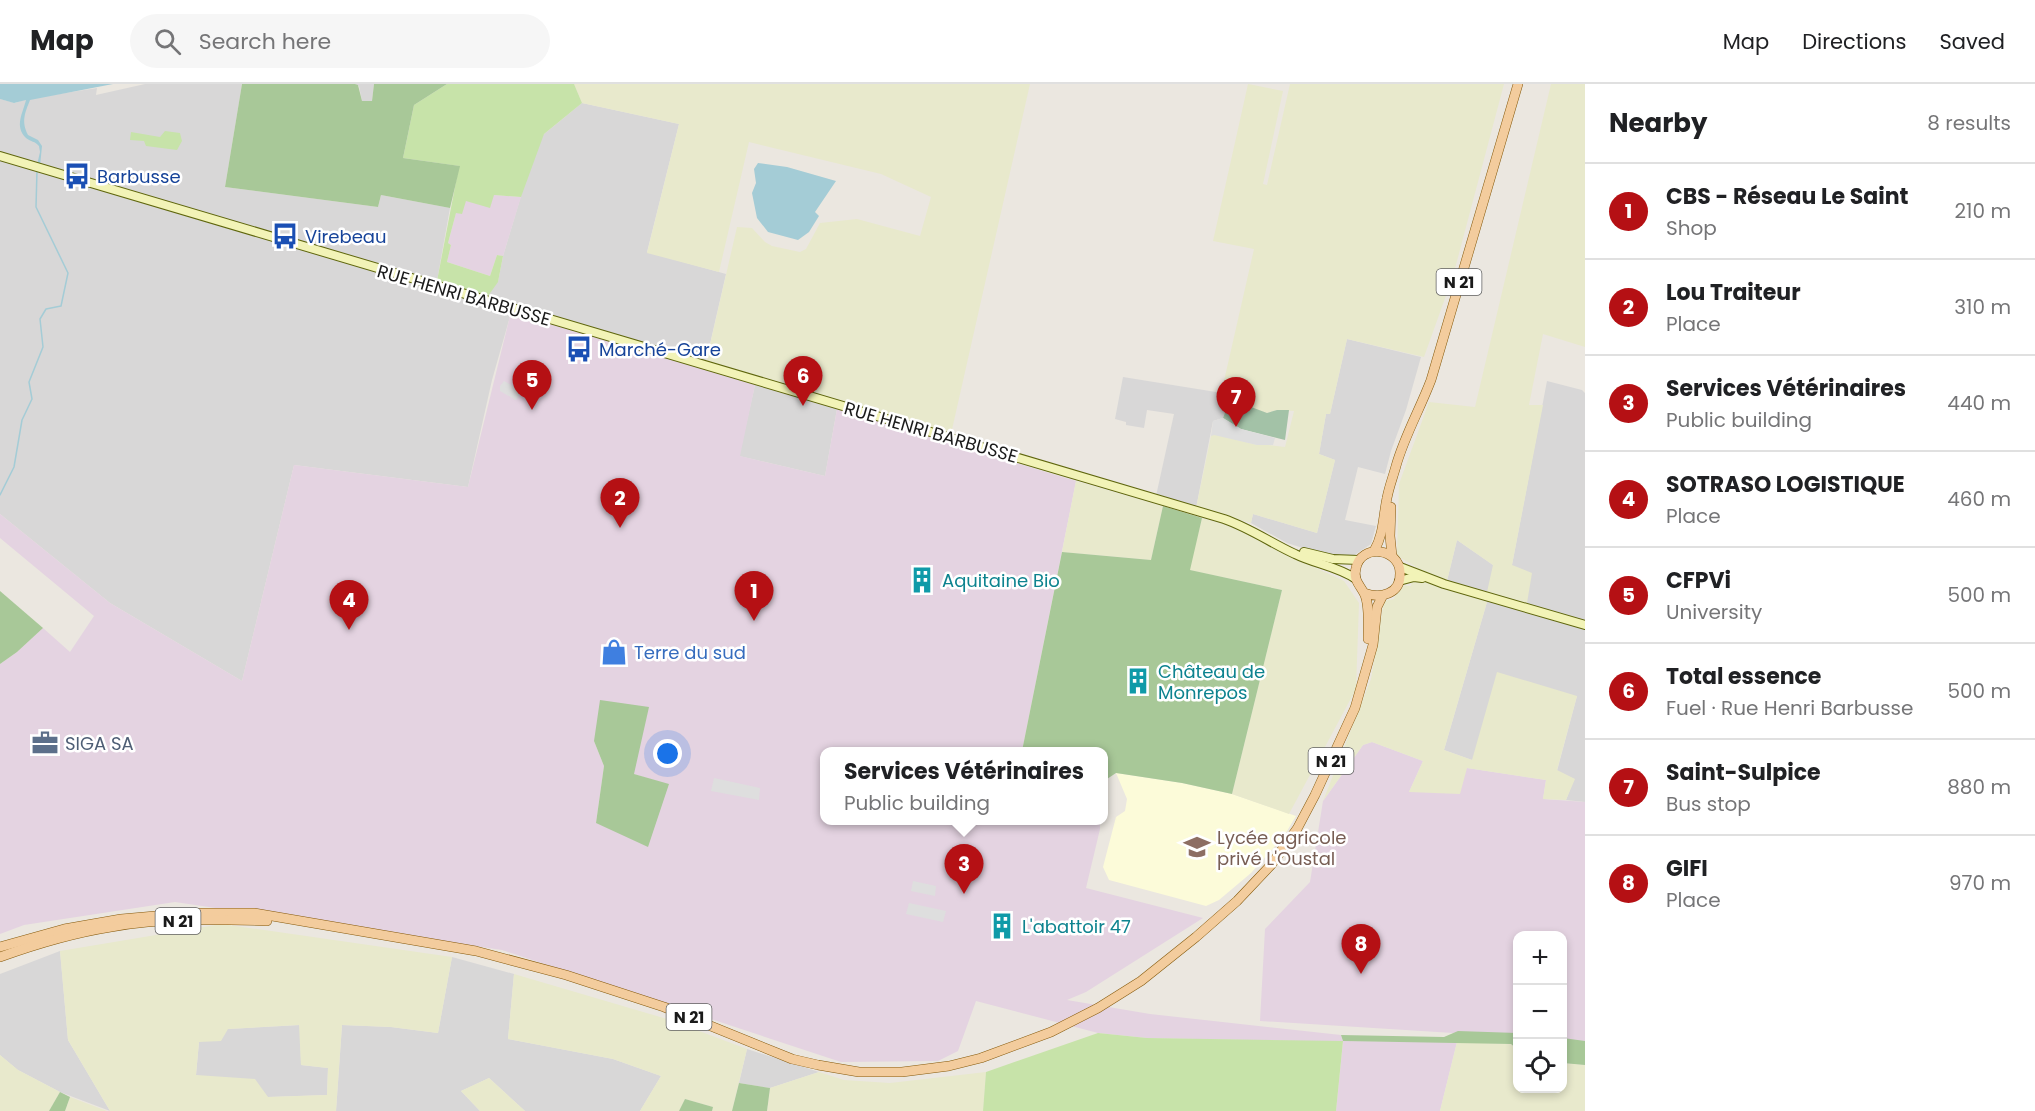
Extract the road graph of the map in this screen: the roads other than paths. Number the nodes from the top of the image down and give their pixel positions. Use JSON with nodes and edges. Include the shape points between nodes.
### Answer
{"nodes":[{"id":1,"x":1518,"y":84,"type":"edge"},
{"id":2,"x":0,"y":156,"type":"edge"},
{"id":3,"x":1393,"y":478,"type":"junction"},
{"id":4,"x":1272,"y":541,"type":"junction"},
{"id":5,"x":1374,"y":551,"type":"junction"},
{"id":6,"x":1392,"y":556,"type":"junction"},
{"id":7,"x":1359,"y":560,"type":"junction"},
{"id":8,"x":1400,"y":567,"type":"junction"},
{"id":9,"x":1356,"y":579,"type":"junction"},
{"id":10,"x":1431,"y":579,"type":"junction"},
{"id":11,"x":1399,"y":581,"type":"junction"},
{"id":12,"x":1364,"y":593,"type":"junction"},
{"id":13,"x":1382,"y":597,"type":"junction"},
{"id":14,"x":1585,"y":625,"type":"edge"},
{"id":15,"x":1365,"y":673,"type":"junction"},
{"id":16,"x":297,"y":922,"type":"junction"},
{"id":17,"x":0,"y":947,"type":"edge"},
{"id":18,"x":0,"y":957,"type":"edge"}],
"edges":[{"from":1,"to":3,"type":"main road","number":"N 21","via":[[1431,380]]},
{"from":2,"to":4,"type":"main road","name":"RUE HENRI BARBUSSE","via":[[1224,519]]},
{"from":3,"to":5,"type":"main road","number":"N 21"},
{"from":3,"to":6,"type":"main road","number":"N 21"},
{"from":4,"to":7,"type":"main road","name":"RUE HENRI BARBUSSE","via":[[1322,557]]},
{"from":4,"to":9,"type":"main road","name":"RUE HENRI BARBUSSE"},
{"from":5,"to":6,"type":"main road"},
{"from":5,"to":7,"type":"main road"},
{"from":6,"to":8,"type":"main road"},
{"from":7,"to":9,"type":"main road"},
{"from":8,"to":10,"type":"main road"},
{"from":8,"to":11,"type":"main road"},
{"from":9,"to":12,"type":"main road"},
{"from":10,"to":11,"type":"main road","via":[[1414,577]]},
{"from":10,"to":14,"type":"main road"},
{"from":11,"to":13,"type":"main road","via":[[1390,594]]},
{"from":12,"to":13,"type":"main road"},
{"from":12,"to":15,"type":"main road","number":"N 21","via":[[1368,635]]},
{"from":13,"to":15,"type":"main road","number":"N 21"},
{"from":15,"to":16,"type":"main road","number":"N 21","via":[[1355,708],[1297,829],[1237,901],[1141,981],[1098,1008],[1033,1040],[949,1066],[902,1072],[842,1070],[792,1059],[664,1007],[566,975],[476,951]]},
{"from":16,"to":17,"type":"main road","number":"N 21","via":[[254,913],[148,915],[64,929]]},
{"from":16,"to":18,"type":"main road","number":"N 21","via":[[199,920],[132,924],[60,938]]}]}
